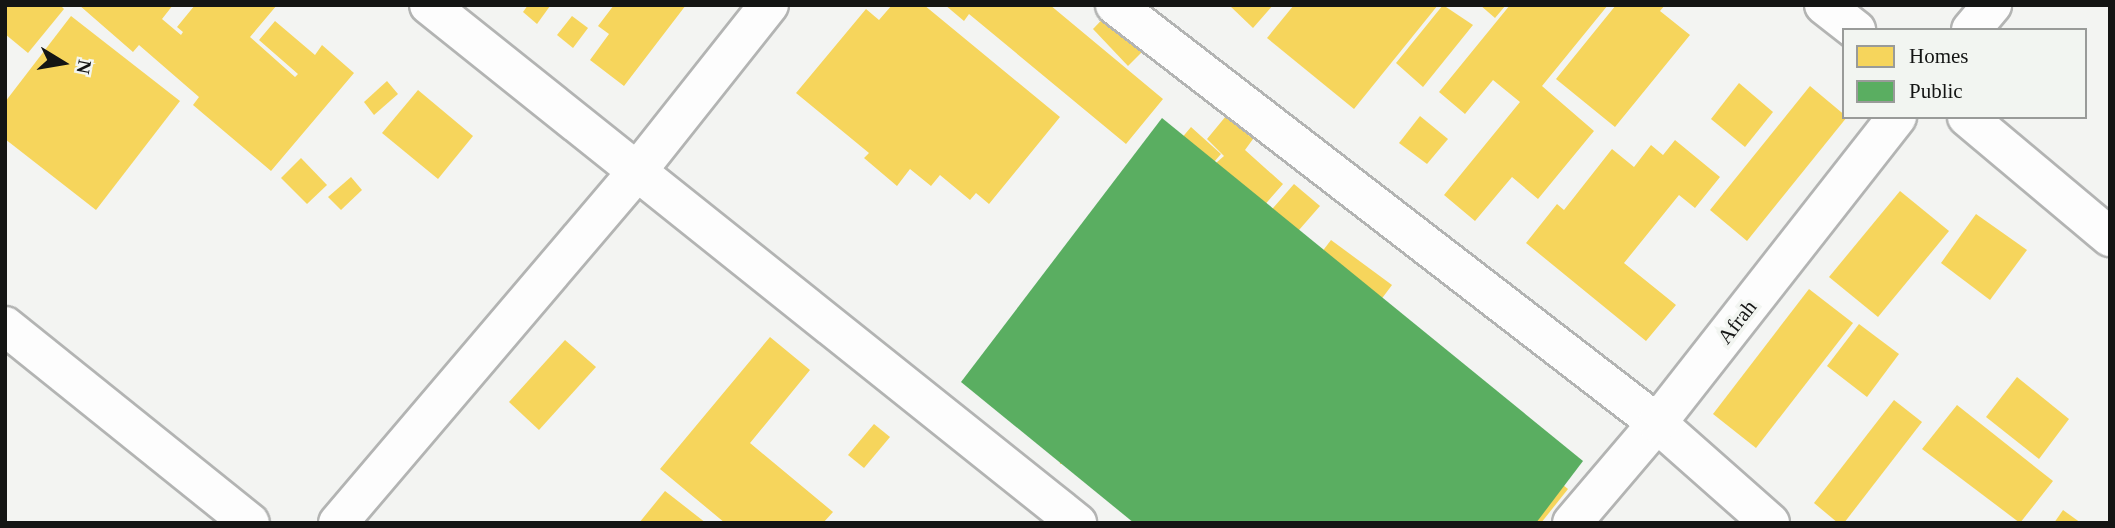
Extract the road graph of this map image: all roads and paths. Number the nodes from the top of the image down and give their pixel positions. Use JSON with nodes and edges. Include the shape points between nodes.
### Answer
{"nodes":[{"id":1,"x":429,"y":5,"type":"edge"},
{"id":2,"x":769,"y":5,"type":"edge"},
{"id":3,"x":1115,"y":5,"type":"edge"},
{"id":4,"x":1824,"y":5,"type":"edge"},
{"id":5,"x":1992,"y":5,"type":"edge"},
{"id":6,"x":1853,"y":28,"type":"edge"},
{"id":7,"x":1973,"y":28,"type":"edge"},
{"id":8,"x":1895,"y":119,"type":"edge"},
{"id":9,"x":1969,"y":119,"type":"edge"},
{"id":10,"x":638,"y":170,"type":"junction"},
{"id":11,"x":2110,"y":237,"type":"edge"},
{"id":12,"x":5,"y":326,"type":"edge"},
{"id":13,"x":1657,"y":423,"type":"junction"},
{"id":14,"x":250,"y":523,"type":"edge"},
{"id":15,"x":338,"y":523,"type":"edge"},
{"id":16,"x":1077,"y":523,"type":"edge"},
{"id":17,"x":1572,"y":523,"type":"edge"},
{"id":18,"x":1770,"y":523,"type":"edge"}],
"edges":[{"from":1,"to":10,"type":"street"},
{"from":2,"to":10,"type":"street"},
{"from":3,"to":13,"type":"street"},
{"from":4,"to":6,"type":"street"},
{"from":5,"to":7,"type":"street"},
{"from":8,"to":13,"type":"street","name":"Afrah"},
{"from":9,"to":11,"type":"street"},
{"from":10,"to":15,"type":"street"},
{"from":10,"to":16,"type":"street"},
{"from":12,"to":14,"type":"street"},
{"from":13,"to":17,"type":"street","name":"Afrah"},
{"from":13,"to":18,"type":"street"}]}
